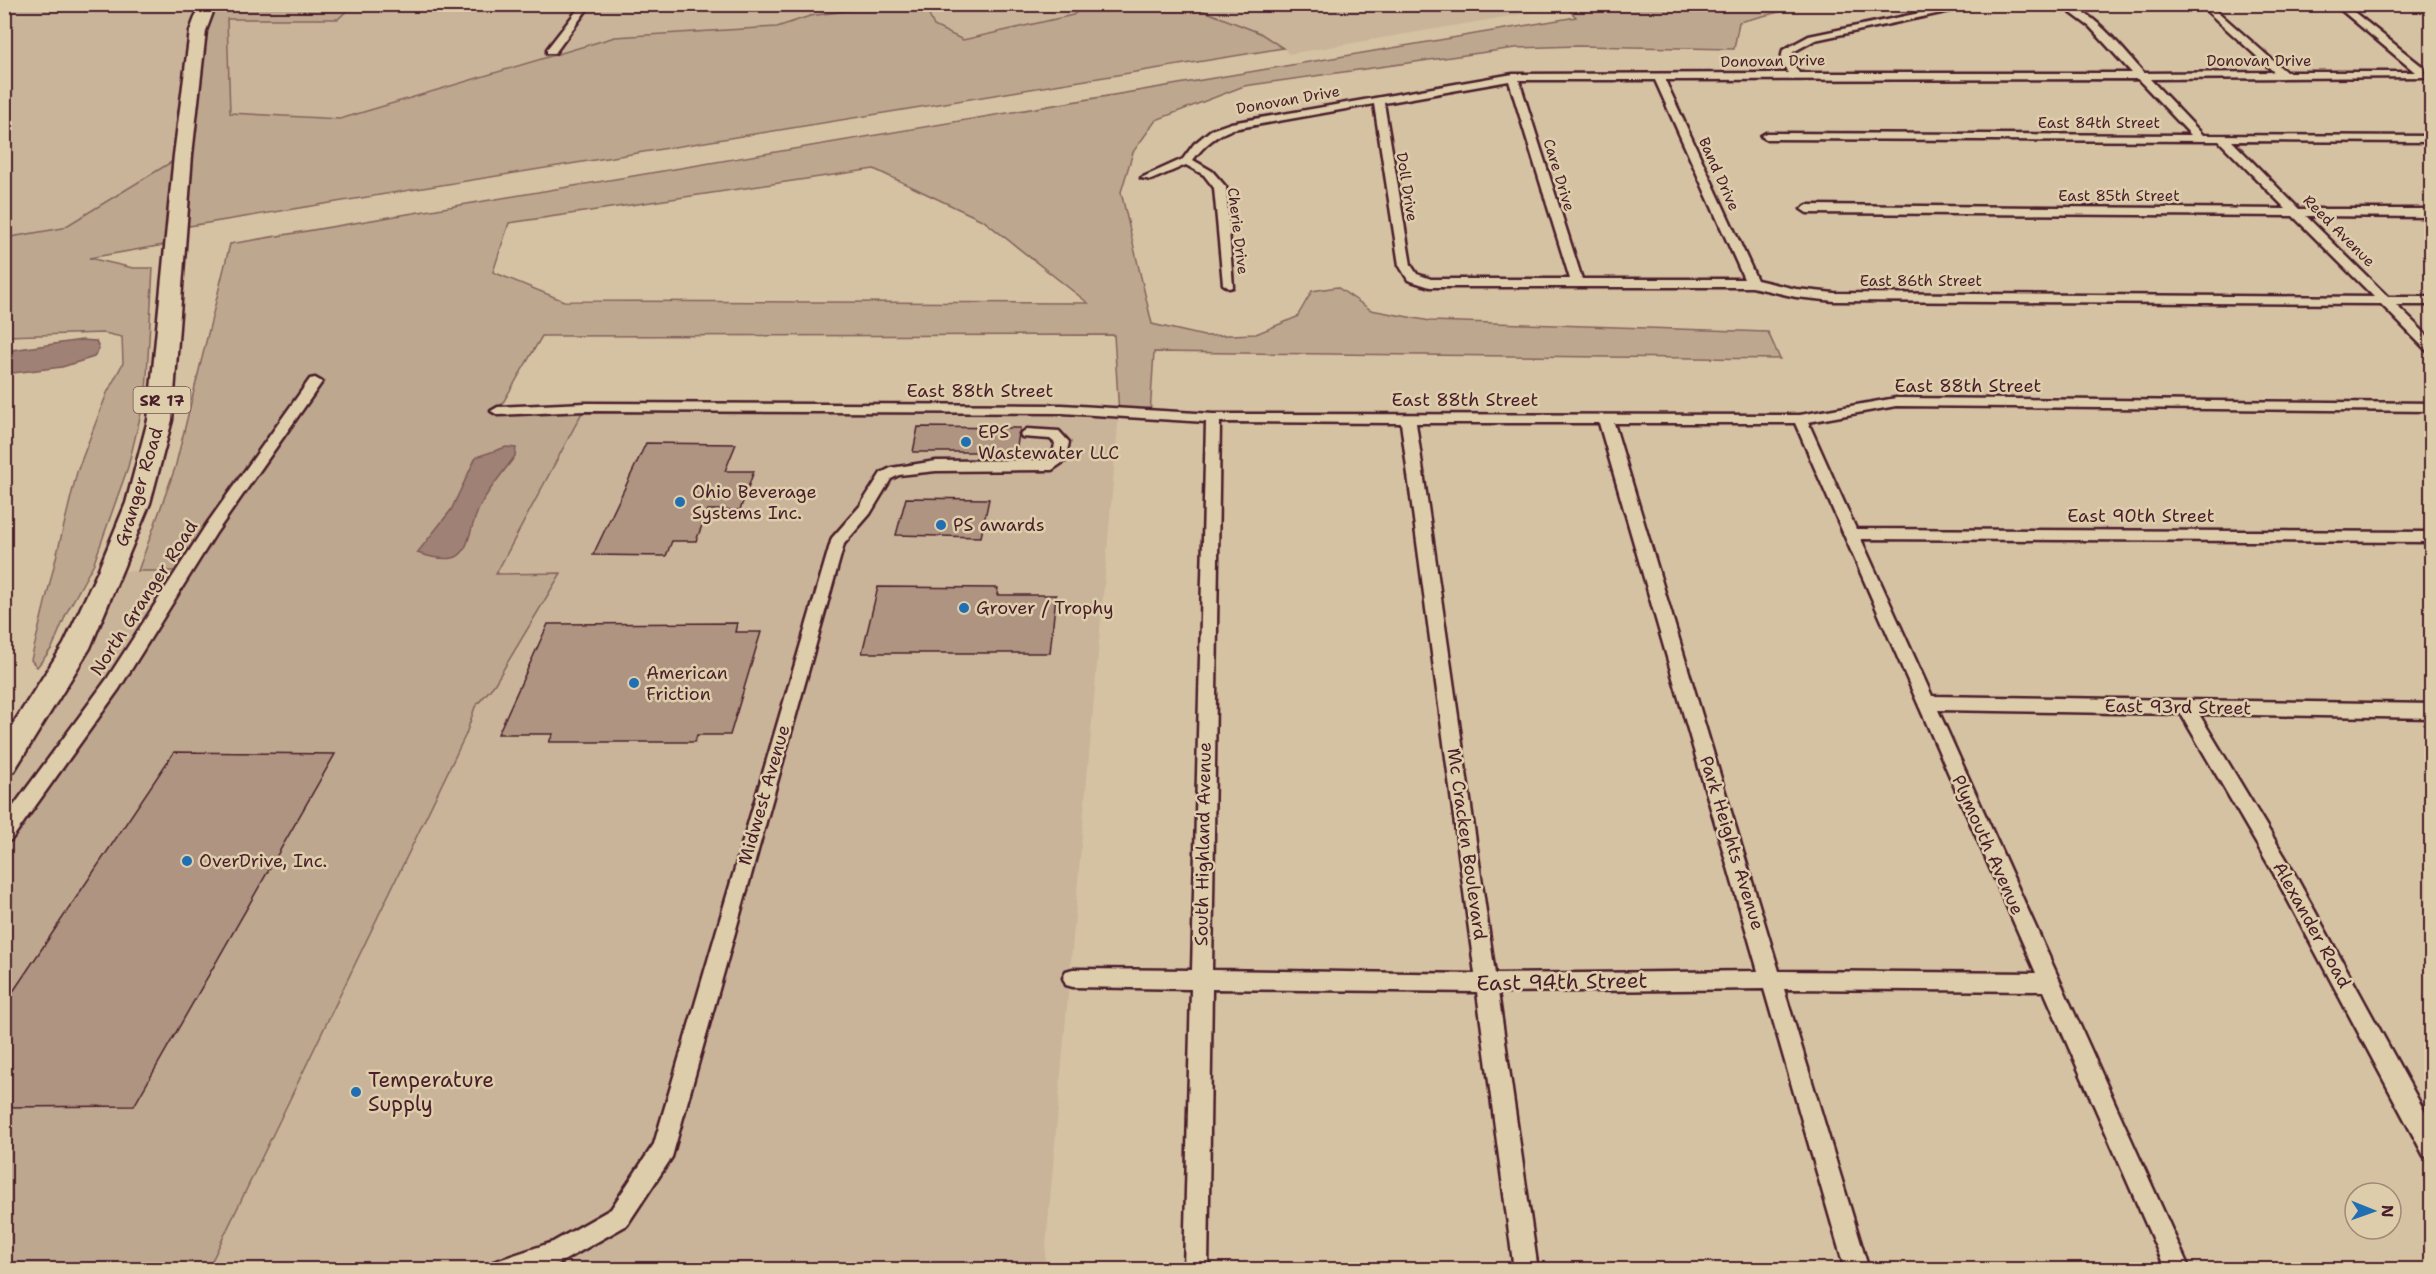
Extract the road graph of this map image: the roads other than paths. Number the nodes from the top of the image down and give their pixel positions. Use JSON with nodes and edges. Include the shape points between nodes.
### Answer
{"nodes":[{"id":1,"x":208,"y":4,"type":"edge"},
{"id":2,"x":587,"y":4,"type":"edge"},
{"id":3,"x":1979,"y":4,"type":"edge"},
{"id":4,"x":2063,"y":4,"type":"edge"},
{"id":5,"x":2203,"y":4,"type":"edge"},
{"id":6,"x":2338,"y":4,"type":"edge"},
{"id":7,"x":551,"y":51,"type":"dead end"},
{"id":8,"x":1514,"y":76,"type":"junction"},
{"id":9,"x":1795,"y":76,"type":"junction"},
{"id":10,"x":2141,"y":76,"type":"junction"},
{"id":11,"x":2284,"y":76,"type":"junction"},
{"id":12,"x":1659,"y":78,"type":"junction"},
{"id":13,"x":1378,"y":99,"type":"junction"},
{"id":14,"x":1766,"y":136,"type":"dead end"},
{"id":15,"x":2201,"y":139,"type":"junction"},
{"id":16,"x":2223,"y":139,"type":"junction"},
{"id":17,"x":2432,"y":139,"type":"edge"},
{"id":18,"x":1187,"y":160,"type":"junction"},
{"id":19,"x":1147,"y":178,"type":"dead end"},
{"id":20,"x":1807,"y":209,"type":"dead end"},
{"id":21,"x":2298,"y":212,"type":"junction"},
{"id":22,"x":2432,"y":213,"type":"edge"},
{"id":23,"x":1412,"y":277,"type":"joint"},
{"id":24,"x":1577,"y":282,"type":"junction"},
{"id":25,"x":1752,"y":283,"type":"junction"},
{"id":26,"x":1229,"y":284,"type":"dead end"},
{"id":27,"x":2385,"y":301,"type":"junction"},
{"id":28,"x":2432,"y":301,"type":"edge"},
{"id":29,"x":2432,"y":348,"type":"edge"},
{"id":30,"x":315,"y":382,"type":"dead end"},
{"id":31,"x":2432,"y":407,"type":"edge"},
{"id":32,"x":498,"y":411,"type":"dead end"},
{"id":33,"x":1213,"y":418,"type":"junction"},
{"id":34,"x":1605,"y":418,"type":"junction"},
{"id":35,"x":1408,"y":419,"type":"junction"},
{"id":36,"x":1800,"y":419,"type":"junction"},
{"id":37,"x":1027,"y":434,"type":"dead end"},
{"id":38,"x":1850,"y":534,"type":"junction"},
{"id":39,"x":2432,"y":537,"type":"edge"},
{"id":40,"x":1924,"y":703,"type":"junction"},
{"id":41,"x":2186,"y":707,"type":"junction"},
{"id":42,"x":2432,"y":711,"type":"edge"},
{"id":43,"x":4,"y":764,"type":"edge"},
{"id":44,"x":4,"y":834,"type":"edge"},
{"id":45,"x":1073,"y":978,"type":"dead end"},
{"id":46,"x":1200,"y":979,"type":"junction"},
{"id":47,"x":1772,"y":980,"type":"junction"},
{"id":48,"x":2051,"y":982,"type":"junction"},
{"id":49,"x":1486,"y":983,"type":"junction"},
{"id":50,"x":2432,"y":1148,"type":"edge"},
{"id":51,"x":501,"y":1269,"type":"edge"},
{"id":52,"x":1196,"y":1269,"type":"edge"},
{"id":53,"x":1526,"y":1269,"type":"edge"},
{"id":54,"x":1857,"y":1269,"type":"edge"},
{"id":55,"x":2178,"y":1269,"type":"edge"}],
"edges":[{"from":1,"to":43,"type":"main road","name":"Granger Road","number":"SR 17","via":[[198,31],[183,155],[158,430],[138,503],[76,648]]},
{"from":2,"to":7,"type":"street"},
{"from":3,"to":9,"type":"street","via":[[1812,38],[1788,50],[1786,60]]},
{"from":4,"to":10,"type":"street","via":[[2093,25]]},
{"from":5,"to":11,"type":"street"},
{"from":6,"to":11,"type":"street","name":"Donovan Drive","via":[[2420,69],[2421,75]]},
{"from":8,"to":12,"type":"street","name":"Donovan Drive"},
{"from":8,"to":13,"type":"street","name":"Donovan Drive"},
{"from":8,"to":24,"type":"street","name":"Care Drive"},
{"from":9,"to":10,"type":"street","name":"Donovan Drive"},
{"from":9,"to":12,"type":"street","name":"Donovan Drive"},
{"from":10,"to":11,"type":"street","name":"Donovan Drive"},
{"from":10,"to":15,"type":"street"},
{"from":12,"to":25,"type":"street","name":"Band Drive"},
{"from":13,"to":18,"type":"street","name":"Donovan Drive","via":[[1231,126],[1215,132]]},
{"from":13,"to":23,"type":"street","name":"Doll Drive","via":[[1405,265]]},
{"from":14,"to":15,"type":"street","name":"East 84th Street"},
{"from":15,"to":16,"type":"street","name":"East 84th Street"},
{"from":16,"to":17,"type":"street","name":"East 84th Street"},
{"from":16,"to":21,"type":"street","name":"Reed Avenue"},
{"from":18,"to":19,"type":"street","name":"Donovan Drive"},
{"from":18,"to":26,"type":"street","name":"Cherie Drive","via":[[1208,173],[1220,187]]},
{"from":20,"to":21,"type":"street","name":"East 85th Street"},
{"from":21,"to":22,"type":"street","name":"East 85th Street"},
{"from":21,"to":27,"type":"street","name":"Reed Avenue"},
{"from":23,"to":24,"type":"street","name":"East 86th Street","via":[[1430,283]]},
{"from":24,"to":25,"type":"street","name":"East 86th Street"},
{"from":25,"to":27,"type":"street","name":"East 86th Street","via":[[1834,297]]},
{"from":27,"to":28,"type":"street","name":"East 86th Street"},
{"from":27,"to":29,"type":"street","name":"Reed Avenue"},
{"from":30,"to":44,"type":"street","name":"North Granger Road","via":[[211,529],[113,684]]},
{"from":31,"to":36,"type":"street","name":"East 88th Street","via":[[1896,402]]},
{"from":32,"to":33,"type":"street","name":"East 88th Street","via":[[585,407],[1051,409]]},
{"from":33,"to":35,"type":"street","name":"East 88th Street"},
{"from":33,"to":46,"type":"street","name":"South Highland Avenue"},
{"from":34,"to":35,"type":"street","name":"East 88th Street"},
{"from":34,"to":36,"type":"street","name":"East 88th Street"},
{"from":34,"to":47,"type":"street","name":"Park Heights Avenue"},
{"from":35,"to":49,"type":"street","name":"Mc Cracken Boulevard"},
{"from":36,"to":38,"type":"street","name":"Plymouth Avenue"},
{"from":37,"to":51,"type":"street","name":"Midwest Avenue","via":[[1054,434],[1062,441],[1060,458],[1052,465],[936,466],[896,471],[886,476],[865,510],[837,542],[664,1149],[619,1217],[558,1252]]},
{"from":38,"to":39,"type":"street","name":"East 90th Street"},
{"from":38,"to":40,"type":"street","name":"Plymouth Avenue"},
{"from":40,"to":41,"type":"street","name":"East 93rd Street"},
{"from":40,"to":48,"type":"street","name":"Plymouth Avenue"},
{"from":41,"to":42,"type":"street","name":"East 93rd Street"},
{"from":41,"to":50,"type":"street","name":"Alexander Road","via":[[2281,868]]},
{"from":45,"to":46,"type":"street","name":"East 94th Street"},
{"from":46,"to":49,"type":"street","name":"East 94th Street"},
{"from":46,"to":52,"type":"street","name":"South Highland Avenue"},
{"from":47,"to":48,"type":"street","name":"East 94th Street"},
{"from":47,"to":49,"type":"street","name":"East 94th Street"},
{"from":47,"to":54,"type":"street","name":"Park Heights Avenue"},
{"from":48,"to":55,"type":"street","name":"Plymouth Avenue"},
{"from":49,"to":53,"type":"street","name":"Mc Cracken Boulevard"}]}
